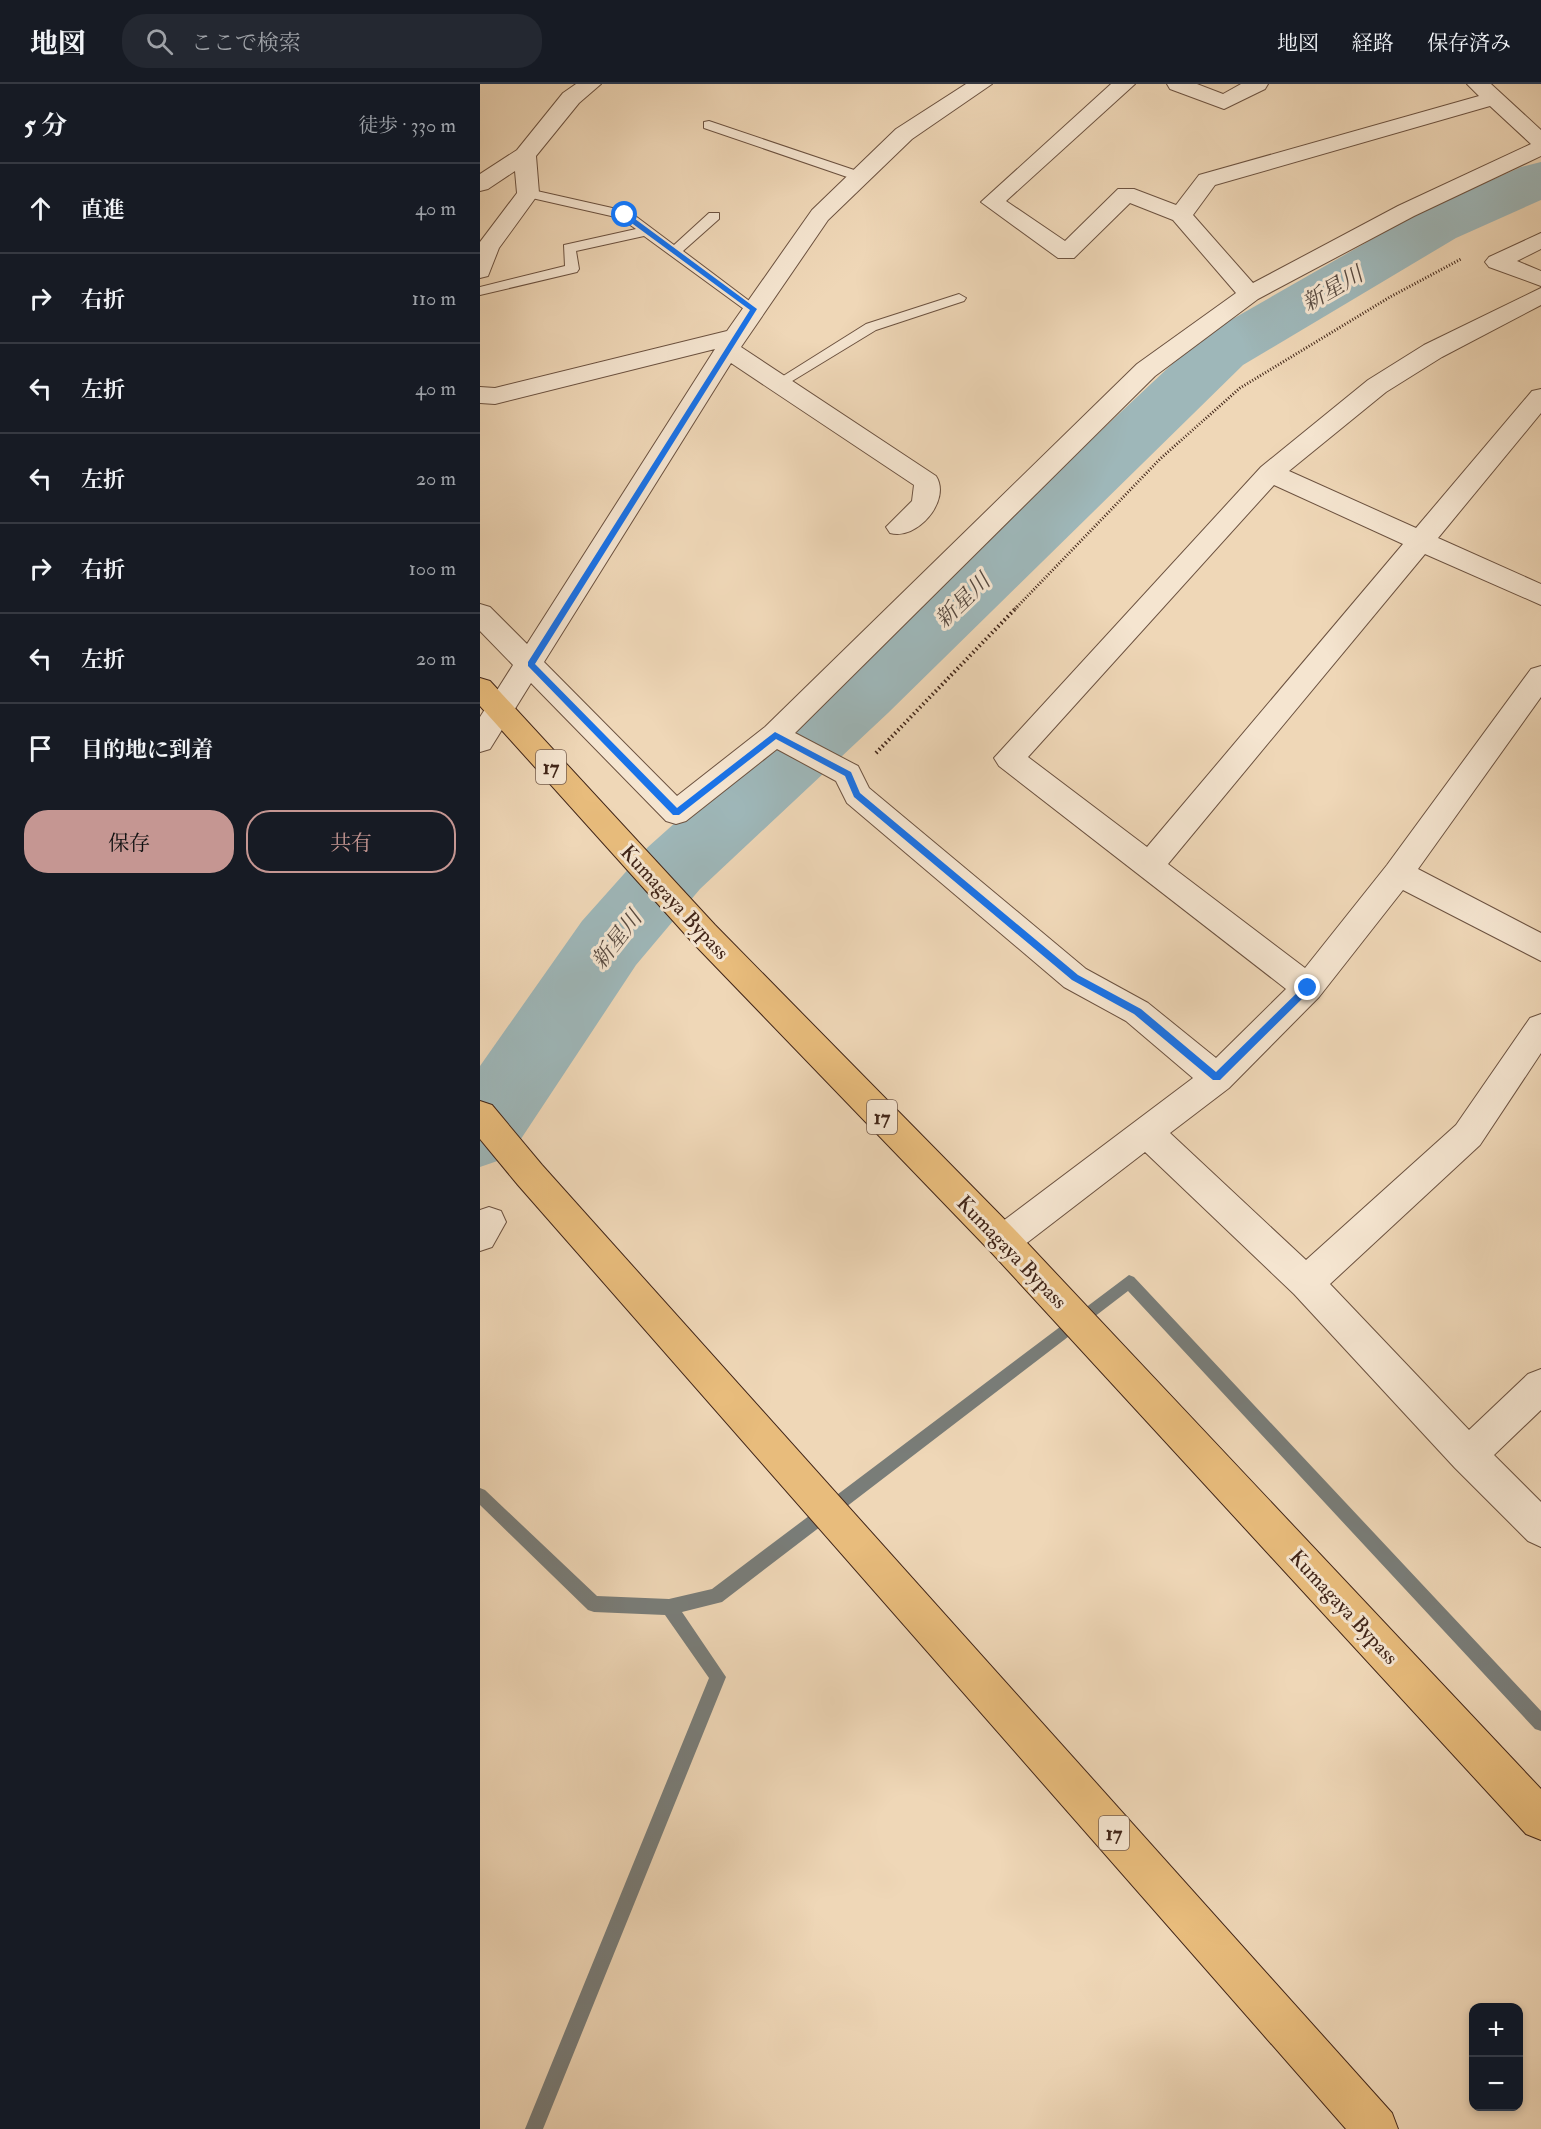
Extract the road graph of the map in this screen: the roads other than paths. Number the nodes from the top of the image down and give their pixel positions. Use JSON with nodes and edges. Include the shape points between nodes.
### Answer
{"nodes":[{"id":1,"x":591,"y":84,"type":"edge"},
{"id":2,"x":981,"y":84,"type":"edge"},
{"id":3,"x":1124,"y":84,"type":"edge"},
{"id":4,"x":1178,"y":84,"type":"edge"},
{"id":5,"x":1257,"y":84,"type":"edge"},
{"id":6,"x":1485,"y":91,"type":"edge"},
{"id":7,"x":709,"y":125,"type":"dead end"},
{"id":8,"x":1541,"y":142,"type":"edge"},
{"id":9,"x":1541,"y":148,"type":"edge"},
{"id":10,"x":525,"y":155,"type":"junction"},
{"id":11,"x":485,"y":175,"type":"edge"},
{"id":12,"x":858,"y":176,"type":"junction"},
{"id":13,"x":528,"y":193,"type":"junction"},
{"id":14,"x":1181,"y":215,"type":"junction"},
{"id":15,"x":714,"y":216,"type":"dead end"},
{"id":16,"x":647,"y":231,"type":"junction"},
{"id":17,"x":1541,"y":240,"type":"edge"},
{"id":18,"x":675,"y":251,"type":"junction"},
{"id":19,"x":480,"y":271,"type":"edge"},
{"id":20,"x":1541,"y":279,"type":"edge"},
{"id":21,"x":480,"y":291,"type":"edge"},
{"id":22,"x":1250,"y":294,"type":"junction"},
{"id":23,"x":1541,"y":295,"type":"edge"},
{"id":24,"x":959,"y":298,"type":"dead end"},
{"id":25,"x":753,"y":309,"type":"junction"},
{"id":26,"x":732,"y":342,"type":"junction"},
{"id":27,"x":778,"y":382,"type":"junction"},
{"id":28,"x":480,"y":395,"type":"edge"},
{"id":29,"x":1541,"y":397,"type":"edge"},
{"id":30,"x":1270,"y":473,"type":"junction"},
{"id":31,"x":899,"y":527,"type":"dead end"},
{"id":32,"x":1422,"y":542,"type":"junction"},
{"id":33,"x":1541,"y":596,"type":"edge"},
{"id":34,"x":480,"y":614,"type":"edge"},
{"id":35,"x":531,"y":664,"type":"junction"},
{"id":36,"x":1541,"y":676,"type":"edge"},
{"id":37,"x":480,"y":688,"type":"edge"},
{"id":38,"x":500,"y":711,"type":"junction"},
{"id":39,"x":777,"y":736,"type":"junction"},
{"id":40,"x":480,"y":741,"type":"edge"},
{"id":41,"x":1149,"y":866,"type":"junction"},
{"id":42,"x":1398,"y":873,"type":"junction"},
{"id":43,"x":1541,"y":948,"type":"edge"},
{"id":44,"x":1308,"y":988,"type":"junction"},
{"id":45,"x":1541,"y":1027,"type":"edge"},
{"id":46,"x":1217,"y":1078,"type":"junction"},
{"id":47,"x":480,"y":1115,"type":"edge"},
{"id":48,"x":1147,"y":1133,"type":"junction"},
{"id":49,"x":1003,"y":1241,"type":"junction"},
{"id":50,"x":1306,"y":1283,"type":"junction"},
{"id":51,"x":1541,"y":1386,"type":"edge"},
{"id":52,"x":1468,"y":1455,"type":"junction"},
{"id":53,"x":1541,"y":1528,"type":"edge"},
{"id":54,"x":1541,"y":1819,"type":"edge"},
{"id":55,"x":1376,"y":2129,"type":"edge"}],
"edges":[{"from":1,"to":10,"type":"street","via":[[571,98]]},
{"from":2,"to":12,"type":"street","via":[[904,134]]},
{"from":3,"to":14,"type":"street","via":[[992,202],[1066,253],[1126,194]]},
{"from":4,"to":5,"type":"street","via":[[1224,102]]},
{"from":6,"to":8,"type":"street"},
{"from":6,"to":14,"type":"street","via":[[1207,180]]},
{"from":7,"to":12,"type":"lane"},
{"from":9,"to":22,"type":"street","via":[[1406,211]]},
{"from":10,"to":11,"type":"street"},
{"from":10,"to":13,"type":"street"},
{"from":12,"to":25,"type":"street","via":[[820,215]]},
{"from":13,"to":16,"type":"lane","via":[[625,215]]},
{"from":13,"to":19,"type":"street","via":[[488,247]]},
{"from":14,"to":22,"type":"street"},
{"from":15,"to":18,"type":"lane"},
{"from":16,"to":18,"type":"lane"},
{"from":16,"to":21,"type":"lane","via":[[569,248],[572,269]]},
{"from":17,"to":20,"type":"street","via":[[1497,262]]},
{"from":18,"to":25,"type":"lane"},
{"from":22,"to":39,"type":"street","via":[[1146,370]]},
{"from":23,"to":30,"type":"street","via":[[1433,351],[1377,386]]},
{"from":24,"to":27,"type":"lane","via":[[870,327]]},
{"from":25,"to":26,"type":"street"},
{"from":26,"to":27,"type":"street"},
{"from":26,"to":28,"type":"street","via":[[495,396]]},
{"from":26,"to":35,"type":"street"},
{"from":27,"to":31,"type":"street","via":[[927,482],[925,504]]},
{"from":29,"to":32,"type":"street"},
{"from":30,"to":32,"type":"street"},
{"from":30,"to":41,"type":"street","via":[[1009,758]]},
{"from":32,"to":33,"type":"street"},
{"from":32,"to":41,"type":"street"},
{"from":34,"to":35,"type":"street"},
{"from":35,"to":38,"type":"street"},
{"from":35,"to":39,"type":"street","via":[[676,813]]},
{"from":36,"to":42,"type":"street"},
{"from":37,"to":38,"type":"highway","name":"Kumagaya Bypass","number":"17"},
{"from":38,"to":40,"type":"street"},
{"from":38,"to":49,"type":"highway","name":"Kumagaya Bypass","number":"17","via":[[704,934]]},
{"from":39,"to":46,"type":"street","via":[[848,774],[857,795],[1075,978],[1137,1012]]},
{"from":41,"to":44,"type":"street"},
{"from":42,"to":43,"type":"street"},
{"from":42,"to":44,"type":"street"},
{"from":44,"to":46,"type":"street"},
{"from":45,"to":50,"type":"street","via":[[1468,1135]]},
{"from":46,"to":48,"type":"street"},
{"from":47,"to":55,"type":"highway","number":"17"},
{"from":48,"to":49,"type":"street"},
{"from":48,"to":50,"type":"street"},
{"from":49,"to":54,"type":"highway","name":"Kumagaya Bypass","number":"17"},
{"from":50,"to":52,"type":"street"},
{"from":51,"to":52,"type":"street"},
{"from":52,"to":53,"type":"street"}]}
